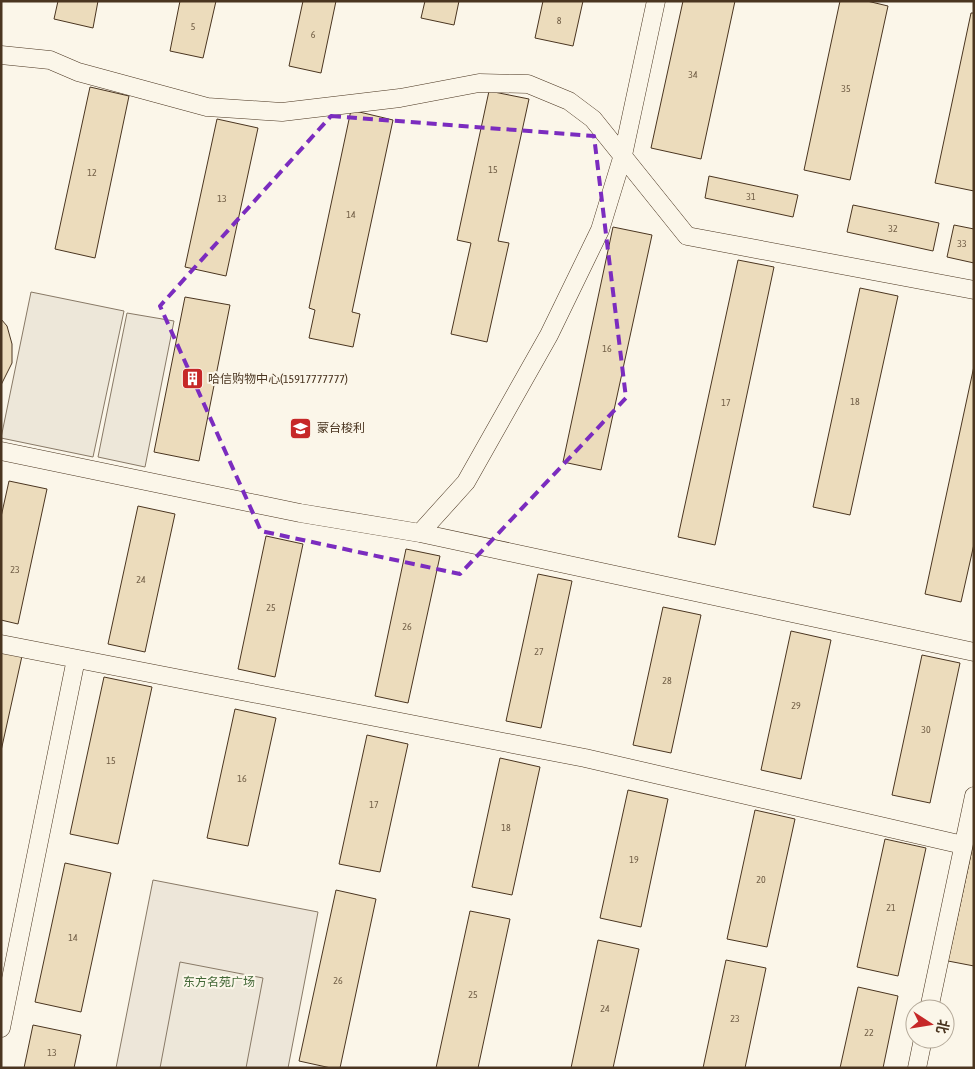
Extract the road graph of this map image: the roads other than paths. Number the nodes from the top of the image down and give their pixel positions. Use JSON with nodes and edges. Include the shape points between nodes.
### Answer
{"nodes":[{"id":1,"x":656,"y":1,"type":"edge"},
{"id":2,"x":1,"y":54,"type":"edge"},
{"id":3,"x":623,"y":155,"type":"junction"},
{"id":4,"x":974,"y":290,"type":"edge"},
{"id":5,"x":1,"y":450,"type":"edge"},
{"id":6,"x":420,"y":533,"type":"junction"},
{"id":7,"x":1,"y":644,"type":"edge"},
{"id":8,"x":974,"y":652,"type":"edge"},
{"id":9,"x":76,"y":659,"type":"junction"},
{"id":10,"x":974,"y":796,"type":"edge"},
{"id":11,"x":963,"y":845,"type":"junction"},
{"id":12,"x":931,"y":999,"type":"edge"},
{"id":13,"x":1,"y":1028,"type":"edge"},
{"id":14,"x":921,"y":1049,"type":"edge"},
{"id":15,"x":917,"y":1068,"type":"edge"}],
"edges":[{"from":1,"to":3,"type":"street"},
{"from":2,"to":3,"type":"street","via":[[50,60],[78,72],[207,107],[282,112],[400,98],[479,83],[528,84],[575,105],[593,119]]},
{"from":3,"to":4,"type":"street","via":[[687,236]]},
{"from":3,"to":6,"type":"street","via":[[600,230],[549,335],[466,482]]},
{"from":5,"to":6,"type":"street","via":[[300,512]]},
{"from":6,"to":8,"type":"street"},
{"from":7,"to":9,"type":"street"},
{"from":9,"to":11,"type":"street","via":[[586,758]]},
{"from":9,"to":13,"type":"street"},
{"from":10,"to":11,"type":"street"},
{"from":11,"to":12,"type":"street"},
{"from":14,"to":15,"type":"street"}]}
